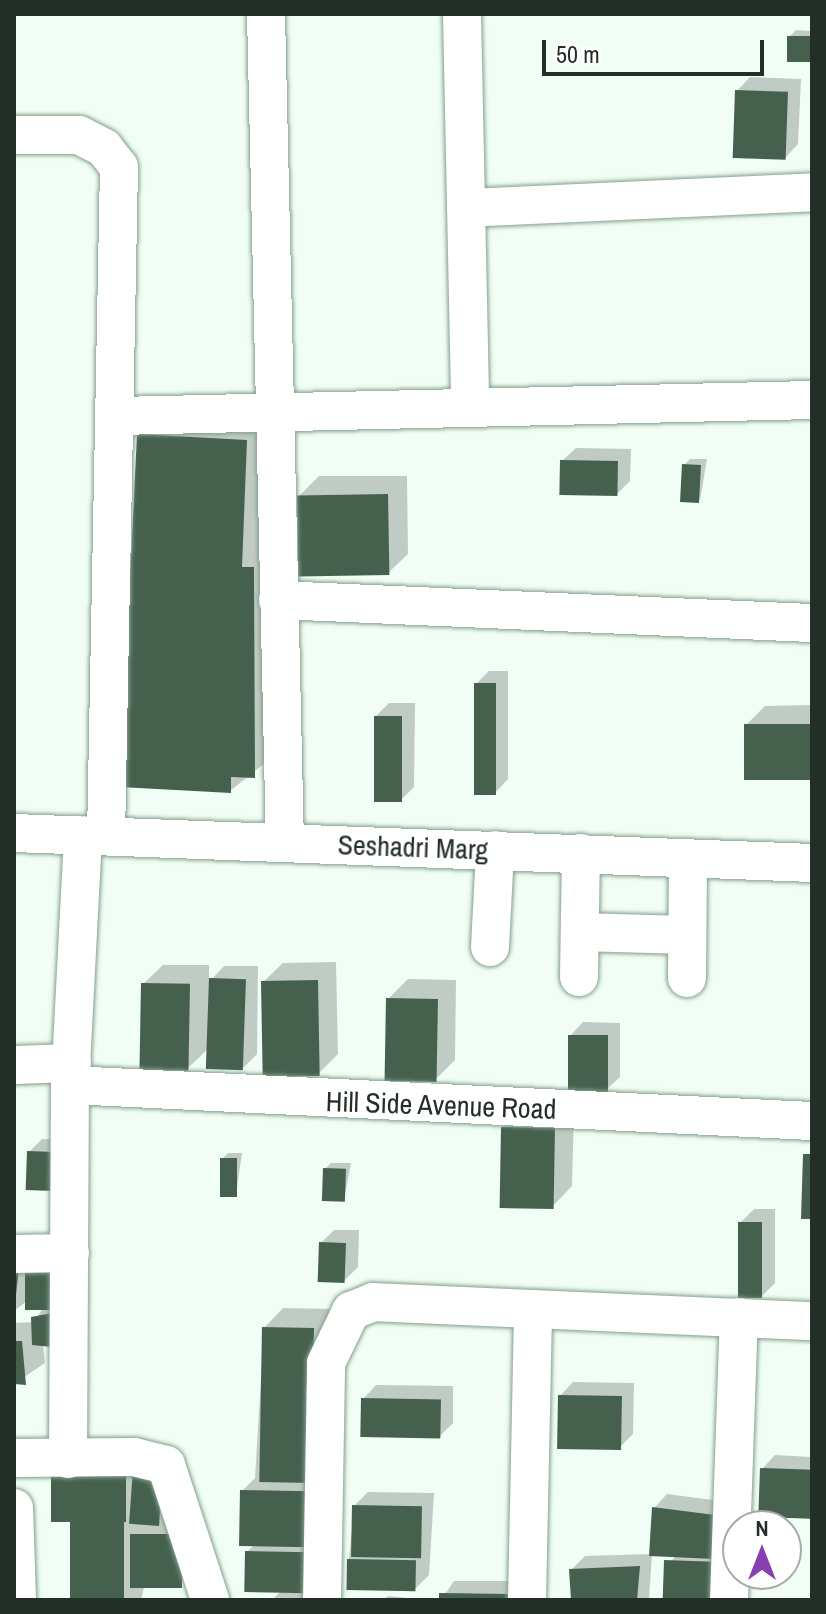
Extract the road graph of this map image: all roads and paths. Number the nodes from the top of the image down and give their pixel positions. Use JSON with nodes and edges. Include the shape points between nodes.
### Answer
{"nodes":[{"id":1,"x":266,"y":14,"type":"edge"},
{"id":2,"x":462,"y":14,"type":"edge"},
{"id":3,"x":14,"y":135,"type":"edge"},
{"id":4,"x":812,"y":192,"type":"edge"},
{"id":5,"x":466,"y":208,"type":"junction"},
{"id":6,"x":812,"y":400,"type":"edge"},
{"id":7,"x":470,"y":408,"type":"junction"},
{"id":8,"x":273,"y":412,"type":"junction"},
{"id":9,"x":118,"y":416,"type":"junction"},
{"id":10,"x":278,"y":600,"type":"junction"},
{"id":11,"x":812,"y":623,"type":"edge"},
{"id":12,"x":14,"y":833,"type":"edge"},
{"id":13,"x":94,"y":836,"type":"junction"},
{"id":14,"x":285,"y":843,"type":"junction"},
{"id":15,"x":495,"y":850,"type":"junction"},
{"id":16,"x":581,"y":853,"type":"junction"},
{"id":17,"x":688,"y":858,"type":"junction"},
{"id":18,"x":812,"y":863,"type":"edge"},
{"id":19,"x":580,"y":932,"type":"junction"},
{"id":20,"x":687,"y":935,"type":"junction"},
{"id":21,"x":490,"y":947,"type":"dead end"},
{"id":22,"x":579,"y":977,"type":"dead end"},
{"id":23,"x":687,"y":978,"type":"dead end"},
{"id":24,"x":14,"y":1065,"type":"edge"},
{"id":25,"x":71,"y":1074,"type":"junction"},
{"id":26,"x":812,"y":1121,"type":"edge"},
{"id":27,"x":70,"y":1253,"type":"junction"},
{"id":28,"x":14,"y":1254,"type":"edge"},
{"id":29,"x":533,"y":1309,"type":"junction"},
{"id":30,"x":739,"y":1317,"type":"junction"},
{"id":31,"x":812,"y":1321,"type":"edge"},
{"id":32,"x":14,"y":1458,"type":"edge"},
{"id":33,"x":68,"y":1459,"type":"junction"},
{"id":34,"x":14,"y":1508,"type":"edge"},
{"id":35,"x":17,"y":1600,"type":"edge"},
{"id":36,"x":210,"y":1600,"type":"edge"},
{"id":37,"x":322,"y":1600,"type":"edge"},
{"id":38,"x":527,"y":1600,"type":"edge"},
{"id":39,"x":729,"y":1600,"type":"edge"}],
"edges":[{"from":1,"to":8,"type":"street"},
{"from":2,"to":5,"type":"street"},
{"from":3,"to":9,"type":"street","via":[[79,135],[104,148],[119,167]]},
{"from":4,"to":5,"type":"street"},
{"from":5,"to":7,"type":"street"},
{"from":6,"to":7,"type":"street"},
{"from":7,"to":8,"type":"street"},
{"from":8,"to":9,"type":"street"},
{"from":8,"to":10,"type":"street"},
{"from":9,"to":13,"type":"street"},
{"from":10,"to":11,"type":"street"},
{"from":10,"to":14,"type":"street"},
{"from":12,"to":13,"type":"street","name":"Seshadri Marg"},
{"from":13,"to":14,"type":"street","name":"Seshadri Marg"},
{"from":13,"to":25,"type":"street"},
{"from":14,"to":15,"type":"street","name":"Seshadri Marg"},
{"from":15,"to":16,"type":"street","name":"Seshadri Marg"},
{"from":15,"to":21,"type":"street"},
{"from":16,"to":17,"type":"street","name":"Seshadri Marg"},
{"from":16,"to":19,"type":"street"},
{"from":17,"to":18,"type":"street","name":"Seshadri Marg"},
{"from":17,"to":20,"type":"street"},
{"from":19,"to":20,"type":"street"},
{"from":19,"to":22,"type":"street"},
{"from":20,"to":23,"type":"street"},
{"from":24,"to":25,"type":"street","name":"Hill Side Avenue Road"},
{"from":25,"to":26,"type":"street","name":"Hill Side Avenue Road"},
{"from":25,"to":27,"type":"street"},
{"from":27,"to":28,"type":"street"},
{"from":27,"to":33,"type":"street"},
{"from":29,"to":30,"type":"street"},
{"from":29,"to":37,"type":"street","via":[[373,1302],[351,1311],[335,1331],[326,1363]]},
{"from":29,"to":38,"type":"street"},
{"from":30,"to":31,"type":"street"},
{"from":30,"to":39,"type":"street"},
{"from":32,"to":33,"type":"street"},
{"from":33,"to":36,"type":"street","via":[[134,1457],[166,1465]]},
{"from":34,"to":35,"type":"street"}]}
